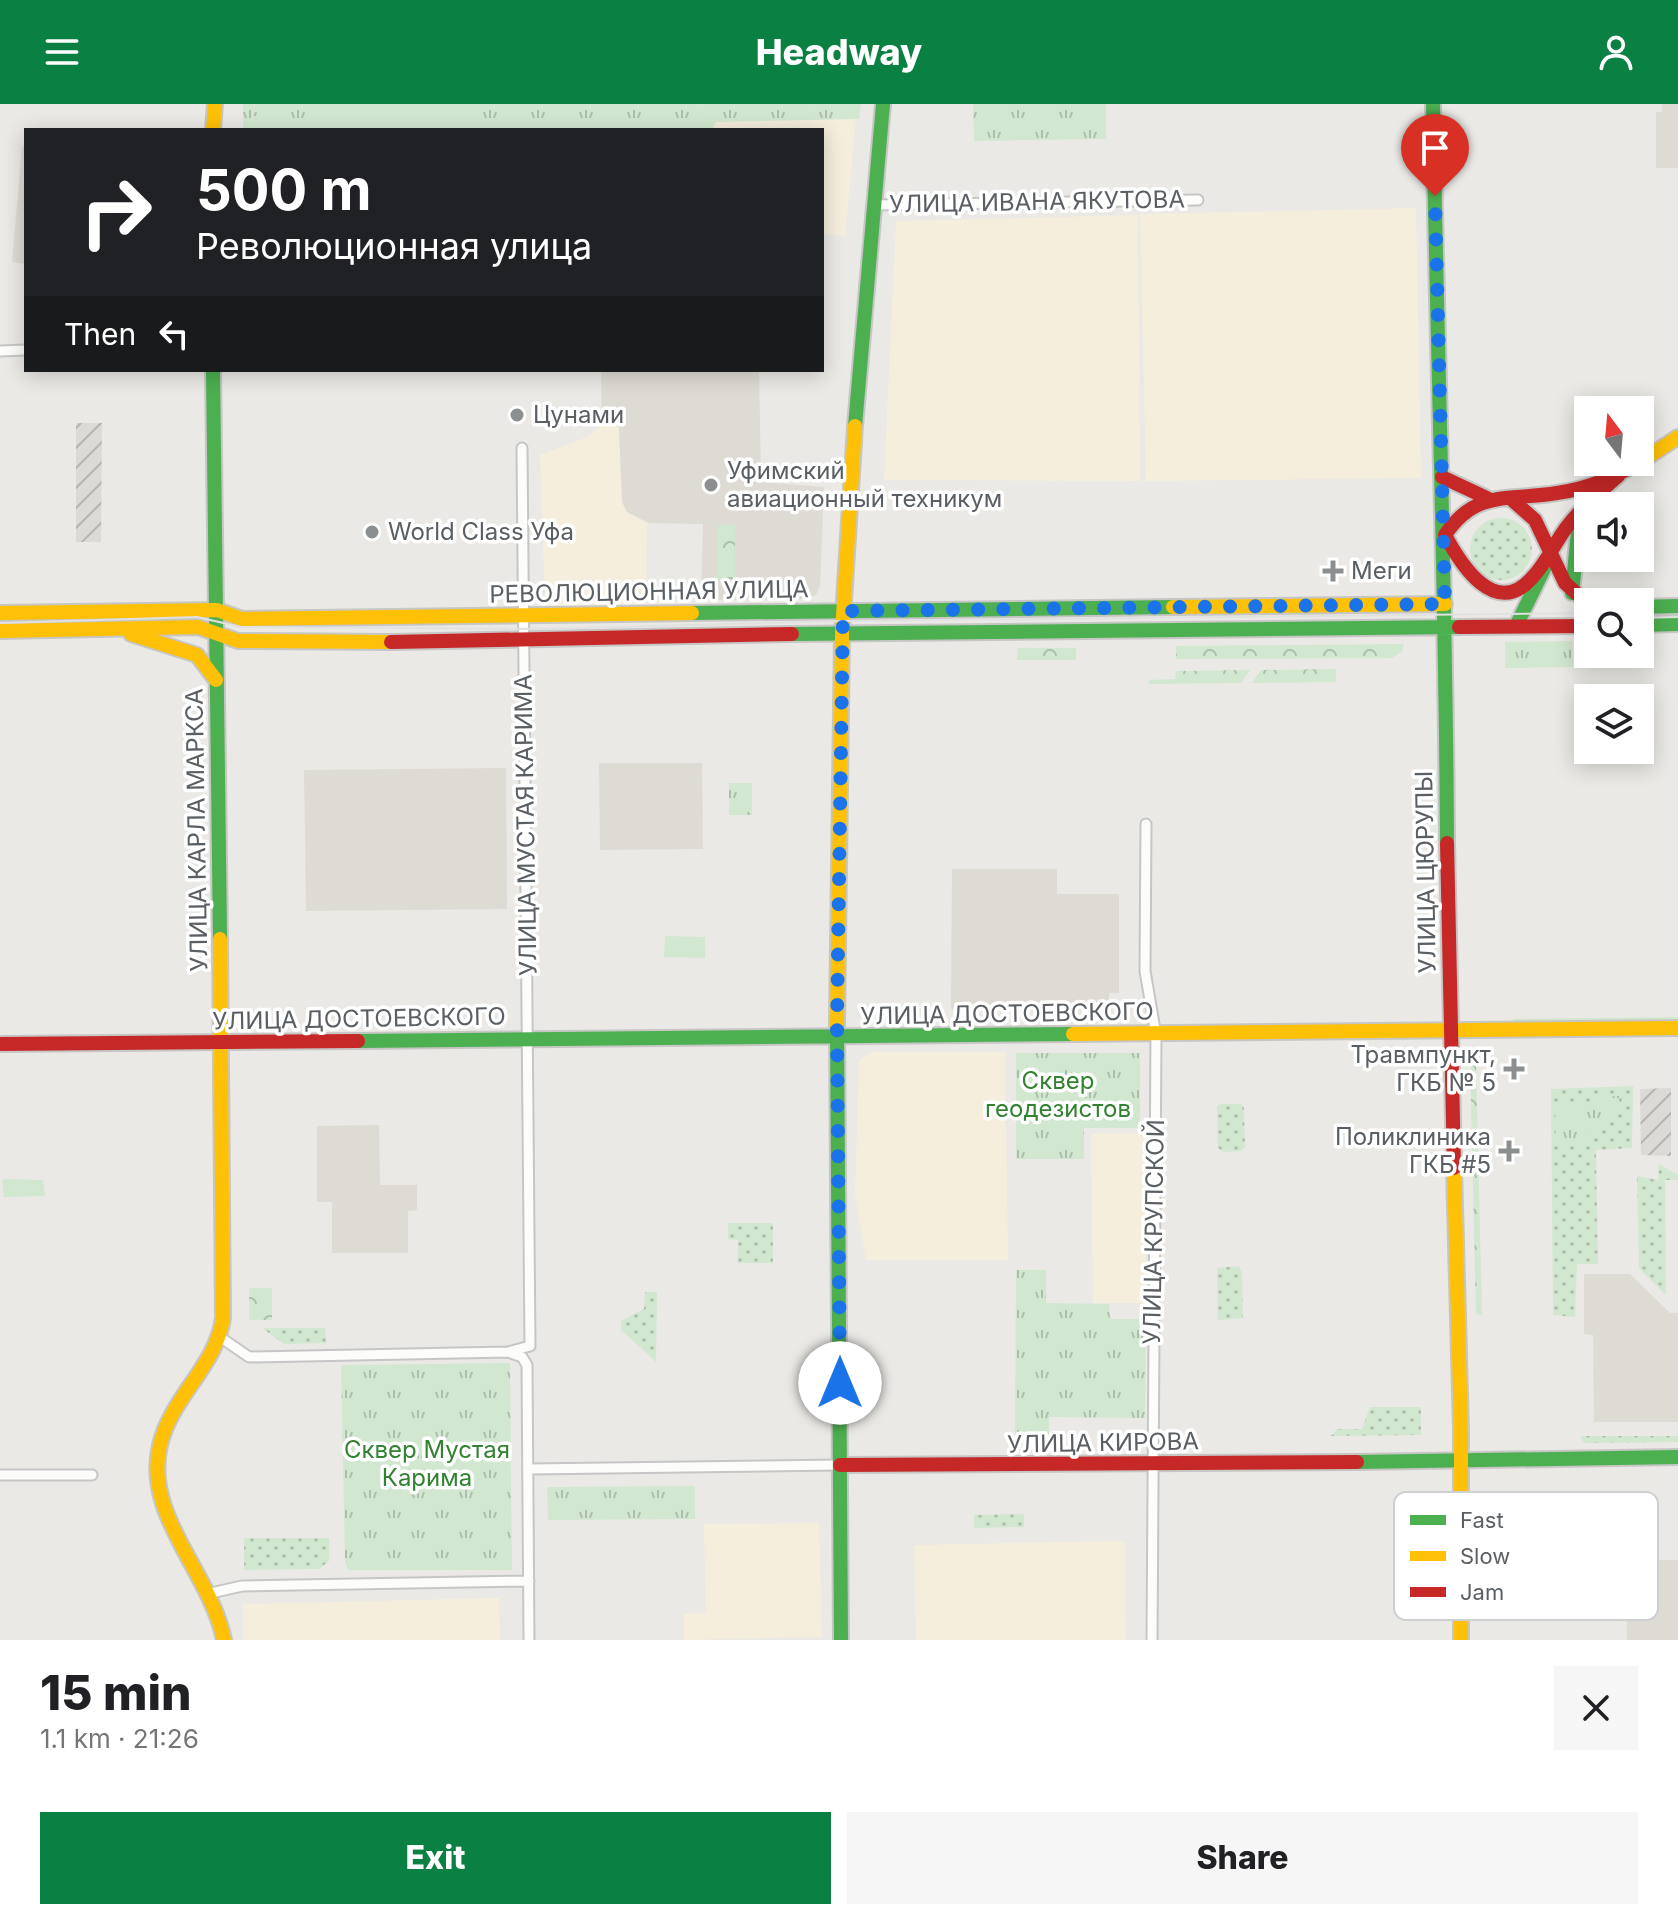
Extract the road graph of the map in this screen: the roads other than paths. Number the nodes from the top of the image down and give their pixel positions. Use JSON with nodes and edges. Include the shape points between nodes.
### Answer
{"nodes":[{"id":1,"x":215,"y":104,"type":"edge"},
{"id":2,"x":883,"y":104,"type":"edge"},
{"id":3,"x":1433,"y":104,"type":"edge"},
{"id":4,"x":213,"y":128,"type":"edge"},
{"id":5,"x":1198,"y":200,"type":"dead end"},
{"id":6,"x":875,"y":205,"type":"junction"},
{"id":7,"x":24,"y":350,"type":"edge"},
{"id":8,"x":0,"y":351,"type":"edge"},
{"id":9,"x":213,"y":372,"type":"edge"},
{"id":10,"x":1678,"y":437,"type":"edge"},
{"id":11,"x":522,"y":448,"type":"dead end"},
{"id":12,"x":1654,"y":453,"type":"edge"},
{"id":13,"x":1616,"y":476,"type":"edge"},
{"id":14,"x":1618,"y":476,"type":"edge"},
{"id":15,"x":1442,"y":477,"type":"junction"},
{"id":16,"x":1601,"y":492,"type":"edge"},
{"id":17,"x":1487,"y":498,"type":"junction"},
{"id":18,"x":1510,"y":498,"type":"junction"},
{"id":19,"x":1574,"y":520,"type":"edge"},
{"id":20,"x":1445,"y":535,"type":"junction"},
{"id":21,"x":1549,"y":555,"type":"junction"},
{"id":22,"x":1574,"y":572,"type":"edge"},
{"id":23,"x":1572,"y":593,"type":"joint"},
{"id":24,"x":1445,"y":604,"type":"junction"},
{"id":25,"x":1678,"y":606,"type":"edge"},
{"id":26,"x":1654,"y":607,"type":"edge"},
{"id":27,"x":217,"y":610,"type":"junction"},
{"id":28,"x":843,"y":611,"type":"junction"},
{"id":29,"x":0,"y":613,"type":"edge"},
{"id":30,"x":524,"y":615,"type":"junction"},
{"id":31,"x":1678,"y":624,"type":"edge"},
{"id":32,"x":1654,"y":625,"type":"edge"},
{"id":33,"x":1516,"y":626,"type":"junction"},
{"id":34,"x":1574,"y":626,"type":"edge"},
{"id":35,"x":1445,"y":627,"type":"junction"},
{"id":36,"x":107,"y":629,"type":"junction"},
{"id":37,"x":0,"y":631,"type":"edge"},
{"id":38,"x":215,"y":632,"type":"junction"},
{"id":39,"x":842,"y":632,"type":"junction"},
{"id":40,"x":522,"y":641,"type":"junction"},
{"id":41,"x":216,"y":680,"type":"junction"},
{"id":42,"x":1146,"y":824,"type":"dead end"},
{"id":43,"x":1678,"y":1028,"type":"edge"},
{"id":44,"x":1450,"y":1032,"type":"junction"},
{"id":45,"x":1156,"y":1035,"type":"junction"},
{"id":46,"x":837,"y":1038,"type":"junction"},
{"id":47,"x":529,"y":1039,"type":"junction"},
{"id":48,"x":224,"y":1042,"type":"junction"},
{"id":49,"x":0,"y":1044,"type":"edge"},
{"id":50,"x":220,"y":1337,"type":"junction"},
{"id":51,"x":508,"y":1352,"type":"junction"},
{"id":52,"x":1678,"y":1457,"type":"edge"},
{"id":53,"x":1461,"y":1459,"type":"junction"},
{"id":54,"x":1152,"y":1464,"type":"junction"},
{"id":55,"x":840,"y":1465,"type":"junction"},
{"id":56,"x":529,"y":1469,"type":"junction"},
{"id":57,"x":0,"y":1475,"type":"edge"},
{"id":58,"x":92,"y":1475,"type":"dead end"},
{"id":59,"x":1461,"y":1492,"type":"edge"},
{"id":60,"x":529,"y":1581,"type":"junction"},
{"id":61,"x":211,"y":1593,"type":"junction"},
{"id":62,"x":224,"y":1640,"type":"edge"},
{"id":63,"x":529,"y":1640,"type":"edge"},
{"id":64,"x":841,"y":1640,"type":"edge"},
{"id":65,"x":1152,"y":1640,"type":"edge"}],
"edges":[{"from":1,"to":4,"type":"main road"},
{"from":2,"to":6,"type":"main road"},
{"from":3,"to":15,"type":"main road","name":"УЛИЦА ЦЮРУПЫ"},
{"from":5,"to":6,"type":"street","name":"УЛИЦА ИВАНА ЯКУТОВА"},
{"from":6,"to":28,"type":"main road"},
{"from":7,"to":8,"type":"street"},
{"from":9,"to":27,"type":"main road","name":"УЛИЦА КАРЛА МАРКСА"},
{"from":10,"to":12,"type":"main road"},
{"from":11,"to":30,"type":"street","name":"УЛИЦА МУСТАЯ КАРИМА"},
{"from":13,"to":18,"type":"main road","via":[[1558,493]]},
{"from":14,"to":16,"type":"main road"},
{"from":15,"to":17,"type":"main road"},
{"from":15,"to":20,"type":"main road","name":"УЛИЦА ЦЮРУПЫ"},
{"from":17,"to":18,"type":"main road"},
{"from":17,"to":20,"type":"main road","via":[[1456,515]]},
{"from":18,"to":21,"type":"main road","via":[[1535,520]]},
{"from":19,"to":21,"type":"main road"},
{"from":20,"to":21,"type":"main road","via":[[1464,570],[1481,586],[1497,591],[1528,583]]},
{"from":20,"to":24,"type":"main road","name":"УЛИЦА ЦЮРУПЫ"},
{"from":21,"to":23,"type":"main road"},
{"from":21,"to":33,"type":"main road"},
{"from":22,"to":23,"type":"main road"},
{"from":24,"to":28,"type":"main road","name":"РЕВОЛЮЦИОННАЯ УЛИЦА"},
{"from":24,"to":35,"type":"main road","name":"УЛИЦА ЦЮРУПЫ"},
{"from":25,"to":26,"type":"main road"},
{"from":27,"to":29,"type":"main road","name":"РЕВОЛЮЦИОННАЯ УЛИЦА"},
{"from":27,"to":30,"type":"main road","name":"РЕВОЛЮЦИОННАЯ УЛИЦА","via":[[242,619]]},
{"from":27,"to":38,"type":"main road","name":"УЛИЦА КАРЛА МАРКСА"},
{"from":28,"to":30,"type":"main road","name":"РЕВОЛЮЦИОННАЯ УЛИЦА"},
{"from":28,"to":39,"type":"main road"},
{"from":30,"to":40,"type":"street","name":"УЛИЦА МУСТАЯ КАРИМА"},
{"from":31,"to":32,"type":"main road"},
{"from":33,"to":34,"type":"main road"},
{"from":33,"to":35,"type":"main road"},
{"from":35,"to":39,"type":"main road"},
{"from":35,"to":44,"type":"main road","name":"УЛИЦА ЦЮРУПЫ"},
{"from":36,"to":37,"type":"main road"},
{"from":36,"to":38,"type":"main road","via":[[198,627]]},
{"from":36,"to":41,"type":"main road","via":[[197,655]]},
{"from":38,"to":40,"type":"main road","via":[[238,641]]},
{"from":38,"to":41,"type":"main road","name":"УЛИЦА КАРЛА МАРКСА"},
{"from":39,"to":40,"type":"main road"},
{"from":39,"to":46,"type":"main road"},
{"from":40,"to":47,"type":"street","name":"УЛИЦА МУСТАЯ КАРИМА"},
{"from":41,"to":48,"type":"main road","name":"УЛИЦА КАРЛА МАРКСА"},
{"from":42,"to":45,"type":"street","name":"УЛИЦА КРУПСКОЙ","via":[[1145,971]]},
{"from":43,"to":44,"type":"main road","name":"УЛИЦА ДОСТОЕВСКОГО"},
{"from":44,"to":45,"type":"main road","name":"УЛИЦА ДОСТОЕВСКОГО"},
{"from":44,"to":53,"type":"main road","name":"УЛИЦА ЦЮРУПЫ"},
{"from":45,"to":46,"type":"main road","name":"УЛИЦА ДОСТОЕВСКОГО"},
{"from":45,"to":54,"type":"street","name":"УЛИЦА КРУПСКОЙ"},
{"from":46,"to":47,"type":"main road","name":"УЛИЦА ДОСТОЕВСКОГО"},
{"from":46,"to":55,"type":"main road"},
{"from":47,"to":48,"type":"main road","name":"УЛИЦА ДОСТОЕВСКОГО"},
{"from":47,"to":51,"type":"street","name":"УЛИЦА МУСТАЯ КАРИМА","via":[[530,1346]]},
{"from":48,"to":49,"type":"main road","name":"УЛИЦА ДОСТОЕВСКОГО"},
{"from":48,"to":50,"type":"main road","name":"УЛИЦА КАРЛА МАРКСА","via":[[225,1288]]},
{"from":50,"to":51,"type":"street","via":[[249,1357]]},
{"from":50,"to":61,"type":"main road","name":"УЛИЦА КАРЛА МАРКСА","via":[[174,1410],[158,1456],[165,1519]]},
{"from":51,"to":56,"type":"street","via":[[527,1365]]},
{"from":52,"to":53,"type":"main road","name":"УЛИЦА КИРОВА"},
{"from":53,"to":54,"type":"main road","name":"УЛИЦА КИРОВА"},
{"from":53,"to":59,"type":"main road","name":"УЛИЦА ЦЮРУПЫ"},
{"from":54,"to":55,"type":"main road","name":"УЛИЦА КИРОВА"},
{"from":54,"to":65,"type":"street","name":"УЛИЦА КРУПСКОЙ"},
{"from":55,"to":56,"type":"street","name":"УЛИЦА КИРОВА"},
{"from":55,"to":64,"type":"main road"},
{"from":56,"to":60,"type":"street"},
{"from":57,"to":58,"type":"street"},
{"from":60,"to":61,"type":"street","via":[[242,1586]]},
{"from":60,"to":63,"type":"street"},
{"from":61,"to":62,"type":"main road","name":"УЛИЦА КАРЛА МАРКСА"}]}
